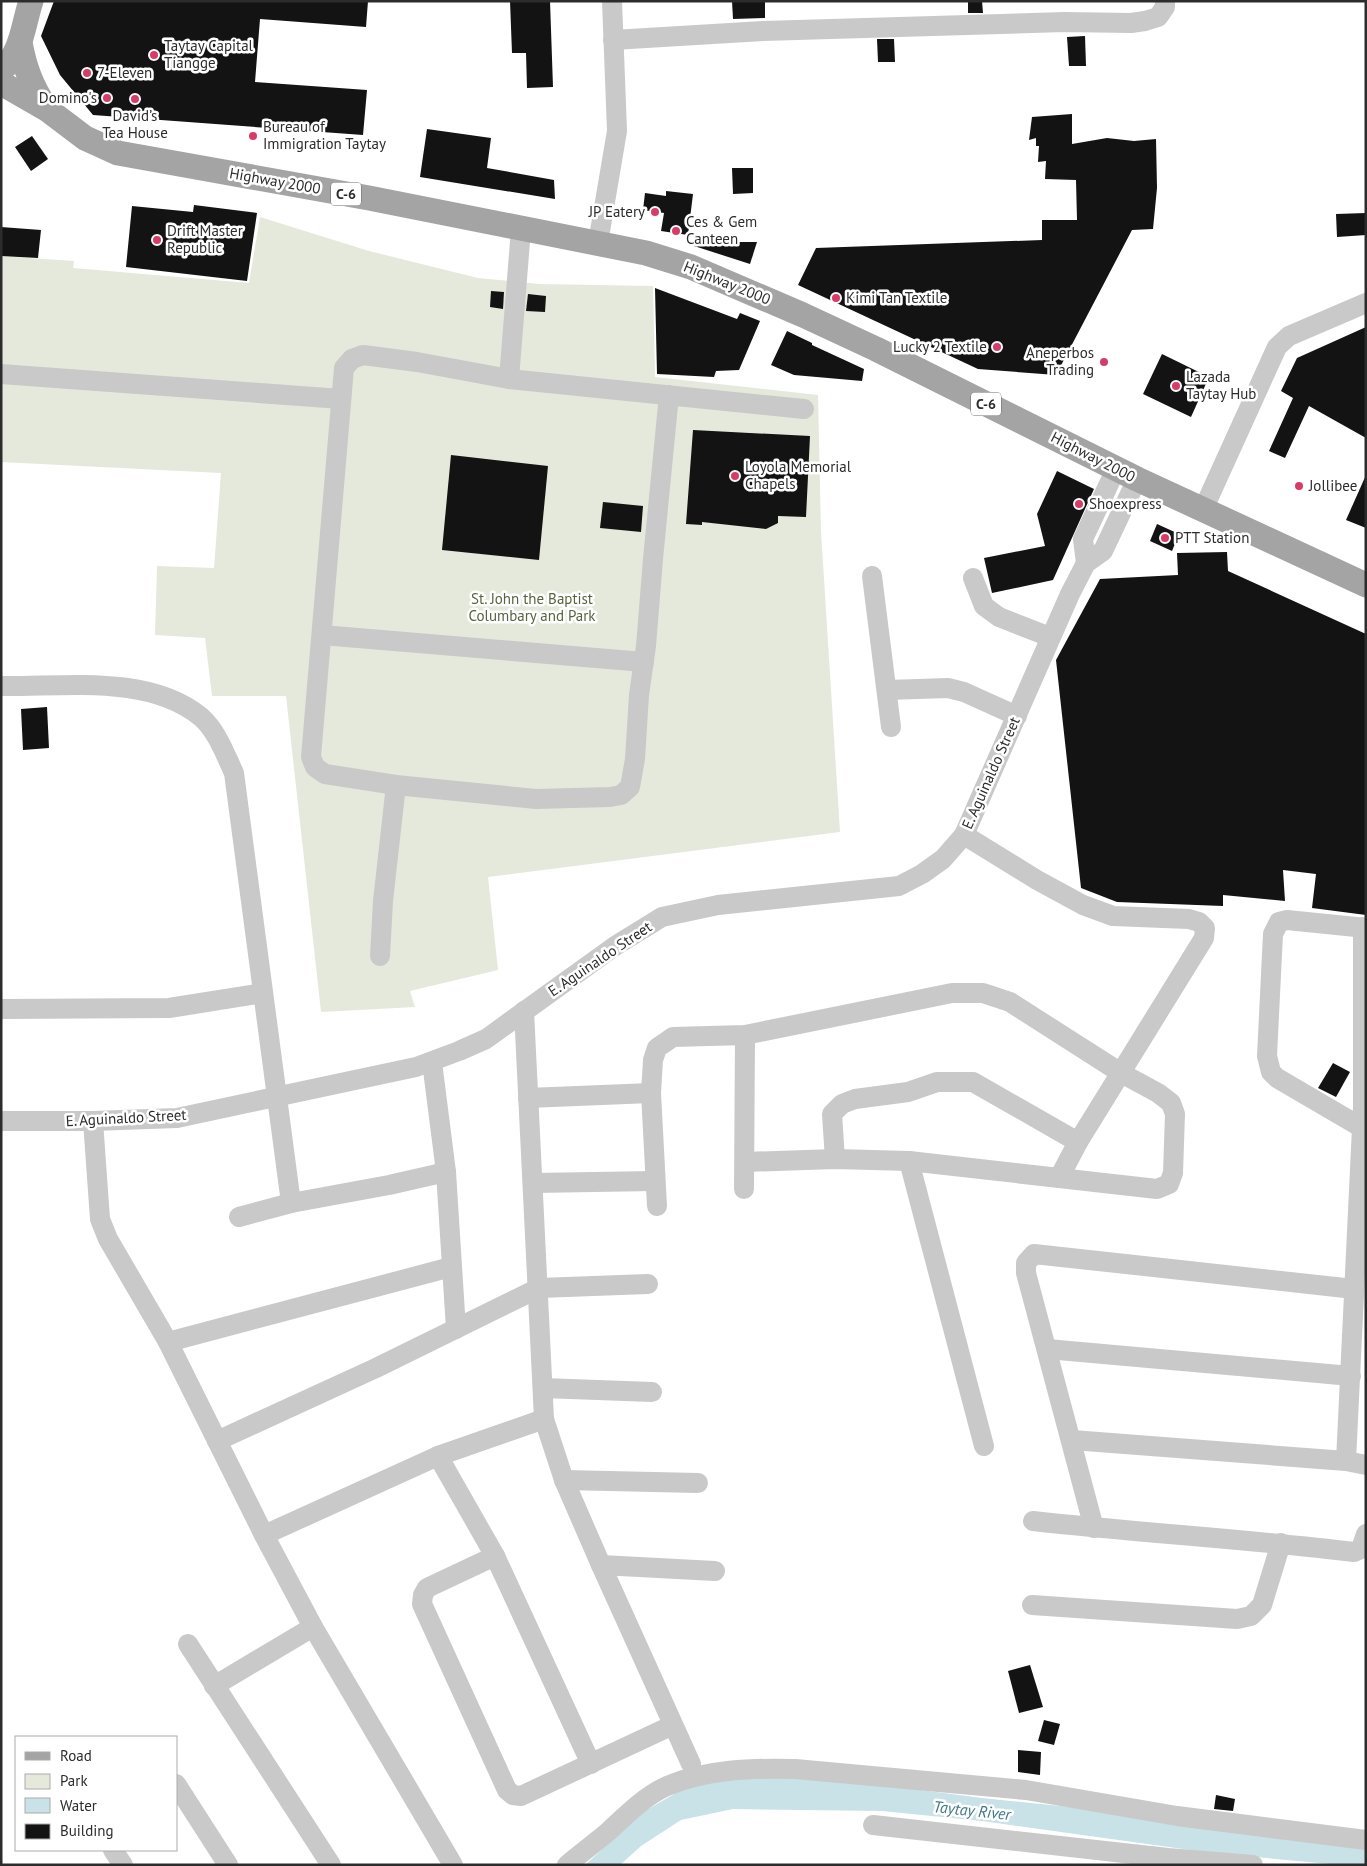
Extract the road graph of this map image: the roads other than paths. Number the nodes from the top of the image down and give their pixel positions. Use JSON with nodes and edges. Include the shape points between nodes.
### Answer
{"nodes":[{"id":1,"x":31,"y":1,"type":"edge"},
{"id":2,"x":612,"y":1,"type":"edge"},
{"id":3,"x":1165,"y":1,"type":"edge"},
{"id":4,"x":613,"y":40,"type":"junction"},
{"id":5,"x":20,"y":42,"type":"junction"},
{"id":6,"x":1,"y":70,"type":"edge"},
{"id":7,"x":1,"y":83,"type":"edge"},
{"id":8,"x":48,"y":110,"type":"junction"},
{"id":9,"x":521,"y":229,"type":"junction"},
{"id":10,"x":598,"y":244,"type":"junction"},
{"id":11,"x":1366,"y":303,"type":"edge"},
{"id":12,"x":1,"y":374,"type":"edge"},
{"id":13,"x":509,"y":379,"type":"junction"},
{"id":14,"x":669,"y":395,"type":"junction"},
{"id":15,"x":341,"y":398,"type":"junction"},
{"id":16,"x":804,"y":409,"type":"dead end"},
{"id":17,"x":1126,"y":474,"type":"junction"},
{"id":18,"x":1203,"y":510,"type":"junction"},
{"id":19,"x":872,"y":576,"type":"dead end"},
{"id":20,"x":973,"y":578,"type":"dead end"},
{"id":21,"x":1366,"y":585,"type":"edge"},
{"id":22,"x":322,"y":635,"type":"junction"},
{"id":23,"x":1050,"y":638,"type":"junction"},
{"id":24,"x":644,"y":662,"type":"junction"},
{"id":25,"x":1,"y":686,"type":"edge"},
{"id":26,"x":887,"y":690,"type":"junction"},
{"id":27,"x":1017,"y":716,"type":"junction"},
{"id":28,"x":891,"y":727,"type":"dead end"},
{"id":29,"x":396,"y":786,"type":"junction"},
{"id":30,"x":964,"y":835,"type":"junction"},
{"id":31,"x":1365,"y":928,"type":"edge"},
{"id":32,"x":380,"y":956,"type":"dead end"},
{"id":33,"x":263,"y":994,"type":"junction"},
{"id":34,"x":1,"y":1009,"type":"edge"},
{"id":35,"x":524,"y":1011,"type":"junction"},
{"id":36,"x":745,"y":1035,"type":"junction"},
{"id":37,"x":432,"y":1062,"type":"junction"},
{"id":38,"x":1121,"y":1073,"type":"junction"},
{"id":39,"x":651,"y":1093,"type":"junction"},
{"id":40,"x":277,"y":1098,"type":"junction"},
{"id":41,"x":528,"y":1098,"type":"junction"},
{"id":42,"x":93,"y":1121,"type":"junction"},
{"id":43,"x":1,"y":1122,"type":"edge"},
{"id":44,"x":1364,"y":1129,"type":"edge"},
{"id":45,"x":1078,"y":1142,"type":"junction"},
{"id":46,"x":835,"y":1159,"type":"junction"},
{"id":47,"x":909,"y":1161,"type":"junction"},
{"id":48,"x":744,"y":1162,"type":"junction"},
{"id":49,"x":446,"y":1172,"type":"junction"},
{"id":50,"x":1059,"y":1178,"type":"junction"},
{"id":51,"x":655,"y":1181,"type":"junction"},
{"id":52,"x":533,"y":1183,"type":"junction"},
{"id":53,"x":744,"y":1189,"type":"dead end"},
{"id":54,"x":291,"y":1203,"type":"junction"},
{"id":55,"x":656,"y":1206,"type":"dead end"},
{"id":56,"x":239,"y":1218,"type":"dead end"},
{"id":57,"x":451,"y":1267,"type":"junction"},
{"id":58,"x":648,"y":1284,"type":"dead end"},
{"id":59,"x":539,"y":1288,"type":"junction"},
{"id":60,"x":1354,"y":1289,"type":"junction"},
{"id":61,"x":456,"y":1329,"type":"junction"},
{"id":62,"x":168,"y":1342,"type":"junction"},
{"id":63,"x":1047,"y":1349,"type":"junction"},
{"id":64,"x":1351,"y":1376,"type":"junction"},
{"id":65,"x":543,"y":1388,"type":"junction"},
{"id":66,"x":652,"y":1392,"type":"dead end"},
{"id":67,"x":544,"y":1419,"type":"junction"},
{"id":68,"x":1072,"y":1440,"type":"junction"},
{"id":69,"x":217,"y":1442,"type":"junction"},
{"id":70,"x":984,"y":1446,"type":"dead end"},
{"id":71,"x":438,"y":1456,"type":"junction"},
{"id":72,"x":1356,"y":1463,"type":"edge"},
{"id":73,"x":564,"y":1480,"type":"junction"},
{"id":74,"x":698,"y":1483,"type":"dead end"},
{"id":75,"x":1033,"y":1521,"type":"dead end"},
{"id":76,"x":1094,"y":1528,"type":"junction"},
{"id":77,"x":1366,"y":1534,"type":"edge"},
{"id":78,"x":264,"y":1535,"type":"junction"},
{"id":79,"x":1281,"y":1543,"type":"junction"},
{"id":80,"x":495,"y":1556,"type":"junction"},
{"id":81,"x":601,"y":1565,"type":"junction"},
{"id":82,"x":715,"y":1571,"type":"dead end"},
{"id":83,"x":1032,"y":1605,"type":"dead end"},
{"id":84,"x":313,"y":1627,"type":"junction"},
{"id":85,"x":188,"y":1644,"type":"dead end"},
{"id":86,"x":214,"y":1686,"type":"junction"},
{"id":87,"x":673,"y":1725,"type":"junction"},
{"id":88,"x":590,"y":1764,"type":"junction"},
{"id":89,"x":691,"y":1764,"type":"dead end"},
{"id":90,"x":178,"y":1787,"type":"edge"},
{"id":91,"x":873,"y":1825,"type":"dead end"},
{"id":92,"x":1366,"y":1840,"type":"edge"},
{"id":93,"x":114,"y":1851,"type":"edge"},
{"id":94,"x":123,"y":1865,"type":"edge"},
{"id":95,"x":228,"y":1865,"type":"edge"},
{"id":96,"x":331,"y":1865,"type":"edge"},
{"id":97,"x":453,"y":1865,"type":"edge"},
{"id":98,"x":567,"y":1865,"type":"edge"},
{"id":99,"x":1253,"y":1865,"type":"edge"}],
"edges":[{"from":1,"to":5,"type":"main road","number":"C-6"},
{"from":2,"to":4,"type":"street"},
{"from":3,"to":4,"type":"street","via":[[1165,7],[1158,16],[1131,23],[763,31]]},
{"from":4,"to":10,"type":"street","via":[[618,131]]},
{"from":5,"to":6,"type":"main road","via":[[12,59]]},
{"from":5,"to":8,"type":"main road","name":"Highway 2000","number":"C-6","via":[[29,78]]},
{"from":7,"to":8,"type":"main road","name":"Highway 2000","number":"C-6"},
{"from":8,"to":9,"type":"main road","name":"Highway 2000","number":"C-6","via":[[85,138],[118,153]]},
{"from":9,"to":10,"type":"main road","name":"Highway 2000","number":"C-6"},
{"from":9,"to":13,"type":"street"},
{"from":10,"to":17,"type":"main road","name":"Highway 2000","number":"C-6","via":[[646,253],[691,267],[803,315]]},
{"from":11,"to":18,"type":"street","via":[[1290,336],[1277,347]]},
{"from":12,"to":15,"type":"street"},
{"from":13,"to":14,"type":"street"},
{"from":13,"to":15,"type":"street","via":[[362,355],[352,359],[344,368]]},
{"from":14,"to":16,"type":"street"},
{"from":14,"to":24,"type":"street"},
{"from":15,"to":22,"type":"street"},
{"from":17,"to":18,"type":"main road","name":"Highway 2000","number":"C-6"},
{"from":17,"to":23,"type":"street","name":"E. Aguinaldo Street","via":[[1083,539],[1086,563]]},
{"from":18,"to":21,"type":"main road","name":"Highway 2000","number":"C-6"},
{"from":19,"to":26,"type":"street"},
{"from":20,"to":23,"type":"street","via":[[984,606],[999,617]]},
{"from":22,"to":24,"type":"street"},
{"from":22,"to":29,"type":"street","via":[[311,757],[315,767],[326,774]]},
{"from":23,"to":27,"type":"street","name":"E. Aguinaldo Street"},
{"from":24,"to":29,"type":"street","via":[[635,759],[630,787],[621,795],[536,799]]},
{"from":25,"to":33,"type":"street","via":[[86,686],[151,692],[177,701],[202,718],[220,743],[234,773]]},
{"from":26,"to":27,"type":"street","via":[[948,688]]},
{"from":26,"to":28,"type":"street"},
{"from":27,"to":30,"type":"street","name":"E. Aguinaldo Street"},
{"from":29,"to":32,"type":"street"},
{"from":30,"to":35,"type":"street","name":"E. Aguinaldo Street","via":[[943,859],[899,886],[718,905],[662,917]]},
{"from":30,"to":38,"type":"street","via":[[1083,906],[1113,916],[1189,919],[1205,928],[1204,938]]},
{"from":31,"to":44,"type":"street"},
{"from":31,"to":44,"type":"street","via":[[1287,920],[1278,922],[1273,934],[1267,1056],[1271,1072],[1277,1078]]},
{"from":33,"to":34,"type":"street","via":[[169,1008]]},
{"from":33,"to":40,"type":"street"},
{"from":35,"to":37,"type":"street","name":"E. Aguinaldo Street","via":[[486,1039]]},
{"from":35,"to":41,"type":"street"},
{"from":36,"to":38,"type":"street","via":[[952,993],[983,993],[1010,1002]]},
{"from":36,"to":39,"type":"street","via":[[673,1037],[658,1048],[652,1060]]},
{"from":36,"to":48,"type":"street"},
{"from":37,"to":40,"type":"street","name":"E. Aguinaldo Street"},
{"from":37,"to":49,"type":"street"},
{"from":38,"to":45,"type":"street"},
{"from":38,"to":50,"type":"street","via":[[1171,1102],[1175,1114],[1173,1173],[1169,1184],[1157,1189]]},
{"from":39,"to":41,"type":"street"},
{"from":39,"to":51,"type":"street"},
{"from":40,"to":42,"type":"street","name":"E. Aguinaldo Street","via":[[177,1118]]},
{"from":40,"to":54,"type":"street"},
{"from":41,"to":52,"type":"street"},
{"from":42,"to":43,"type":"street","name":"E. Aguinaldo Street"},
{"from":42,"to":62,"type":"street","via":[[100,1219],[108,1239]]},
{"from":44,"to":60,"type":"street"},
{"from":45,"to":46,"type":"street","via":[[973,1082],[937,1082],[908,1092],[854,1099],[842,1104],[832,1114]]},
{"from":45,"to":50,"type":"street"},
{"from":46,"to":47,"type":"street"},
{"from":46,"to":48,"type":"street"},
{"from":47,"to":50,"type":"street"},
{"from":47,"to":70,"type":"street"},
{"from":48,"to":53,"type":"street"},
{"from":49,"to":54,"type":"street"},
{"from":49,"to":57,"type":"street"},
{"from":51,"to":52,"type":"street"},
{"from":51,"to":55,"type":"street"},
{"from":52,"to":59,"type":"street"},
{"from":54,"to":56,"type":"street"},
{"from":57,"to":61,"type":"street"},
{"from":57,"to":62,"type":"street"},
{"from":58,"to":59,"type":"street"},
{"from":59,"to":61,"type":"street"},
{"from":59,"to":65,"type":"street"},
{"from":60,"to":63,"type":"street","via":[[1034,1254],[1026,1262],[1026,1273]]},
{"from":60,"to":64,"type":"street"},
{"from":61,"to":69,"type":"street"},
{"from":62,"to":69,"type":"street"},
{"from":63,"to":64,"type":"street"},
{"from":63,"to":68,"type":"street"},
{"from":64,"to":72,"type":"street"},
{"from":65,"to":66,"type":"street"},
{"from":65,"to":67,"type":"street"},
{"from":67,"to":71,"type":"street"},
{"from":67,"to":73,"type":"street"},
{"from":68,"to":72,"type":"street"},
{"from":68,"to":76,"type":"street"},
{"from":69,"to":78,"type":"street"},
{"from":71,"to":78,"type":"street"},
{"from":71,"to":80,"type":"street"},
{"from":73,"to":74,"type":"street"},
{"from":73,"to":81,"type":"street"},
{"from":75,"to":76,"type":"street"},
{"from":76,"to":79,"type":"street"},
{"from":77,"to":79,"type":"street","via":[[1361,1549],[1354,1552]]},
{"from":78,"to":84,"type":"street"},
{"from":79,"to":83,"type":"street","via":[[1262,1605],[1251,1616],[1236,1619]]},
{"from":80,"to":88,"type":"street"},
{"from":80,"to":88,"type":"street","via":[[428,1588],[422,1604],[506,1790],[522,1796]]},
{"from":81,"to":82,"type":"street"},
{"from":81,"to":87,"type":"street"},
{"from":84,"to":86,"type":"street"},
{"from":84,"to":97,"type":"street"},
{"from":85,"to":86,"type":"street"},
{"from":86,"to":96,"type":"street"},
{"from":87,"to":88,"type":"street"},
{"from":87,"to":89,"type":"street"},
{"from":90,"to":95,"type":"street"},
{"from":91,"to":99,"type":"street"},
{"from":92,"to":98,"type":"street","via":[[1177,1816],[1026,1790],[795,1769],[736,1770],[696,1776],[665,1787],[639,1804]]},
{"from":93,"to":94,"type":"street"}]}
